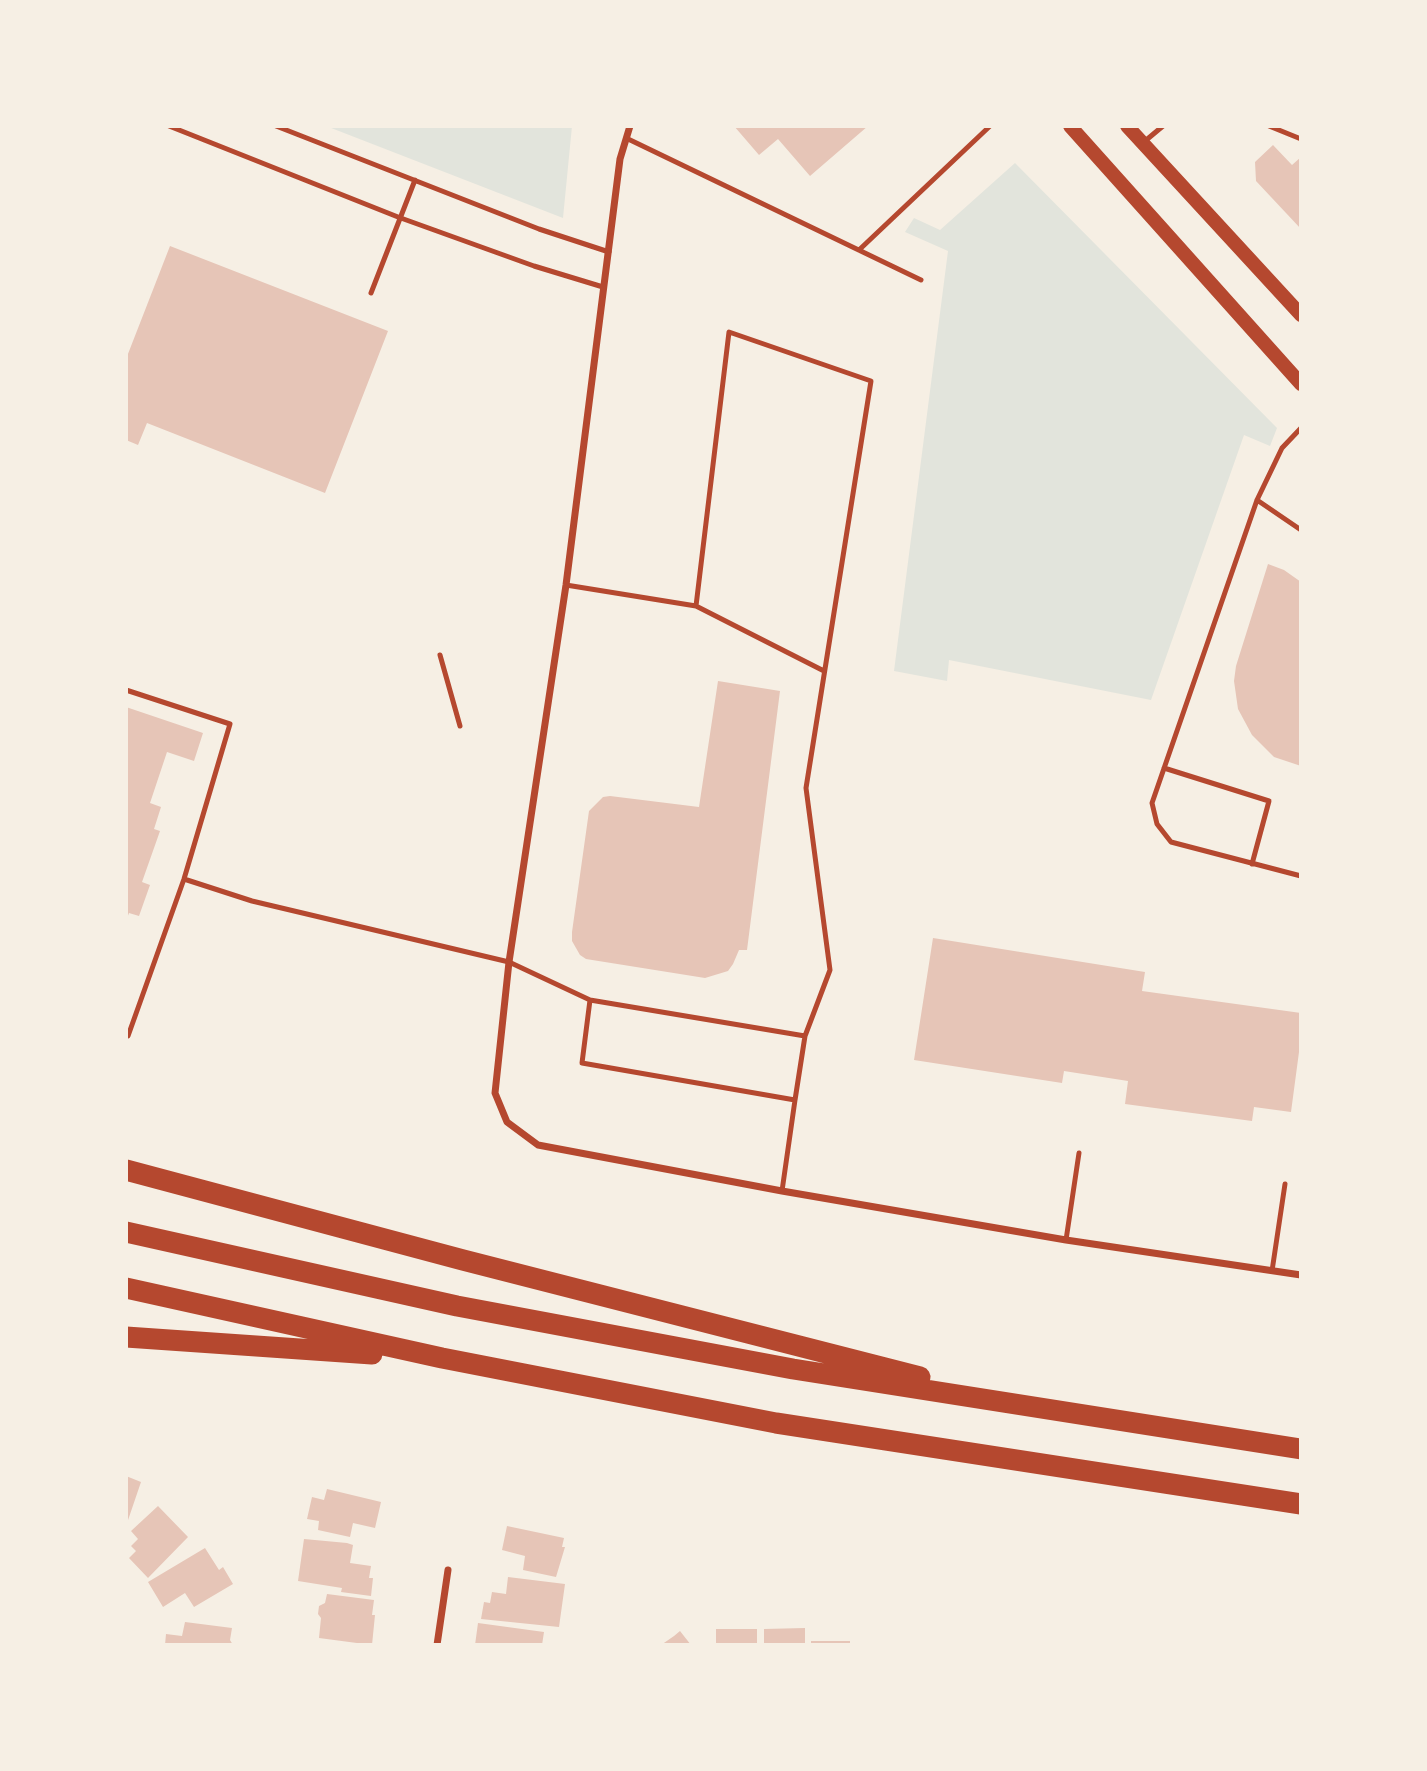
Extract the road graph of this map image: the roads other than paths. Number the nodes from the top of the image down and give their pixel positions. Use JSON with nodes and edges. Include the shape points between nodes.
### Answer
{"nodes":[{"id":1,"x":169,"y":126,"type":"edge"},
{"id":2,"x":276,"y":126,"type":"edge"},
{"id":3,"x":629,"y":126,"type":"edge"},
{"id":4,"x":990,"y":126,"type":"edge"},
{"id":5,"x":1070,"y":126,"type":"edge"},
{"id":6,"x":1127,"y":126,"type":"edge"},
{"id":7,"x":1163,"y":126,"type":"edge"},
{"id":8,"x":1269,"y":126,"type":"edge"},
{"id":9,"x":626,"y":138,"type":"junction"},
{"id":10,"x":1301,"y":139,"type":"edge"},
{"id":11,"x":1142,"y":142,"type":"junction"},
{"id":12,"x":415,"y":180,"type":"junction"},
{"id":13,"x":398,"y":217,"type":"junction"},
{"id":14,"x":859,"y":250,"type":"junction"},
{"id":15,"x":609,"y":253,"type":"junction"},
{"id":16,"x":921,"y":280,"type":"dead end"},
{"id":17,"x":603,"y":287,"type":"junction"},
{"id":18,"x":370,"y":293,"type":"dead end"},
{"id":19,"x":1301,"y":315,"type":"edge"},
{"id":20,"x":1301,"y":384,"type":"edge"},
{"id":21,"x":1301,"y":429,"type":"edge"},
{"id":22,"x":1257,"y":500,"type":"junction"},
{"id":23,"x":1301,"y":530,"type":"edge"},
{"id":24,"x":566,"y":585,"type":"junction"},
{"id":25,"x":695,"y":606,"type":"junction"},
{"id":26,"x":440,"y":655,"type":"dead end"},
{"id":27,"x":824,"y":671,"type":"junction"},
{"id":28,"x":126,"y":690,"type":"edge"},
{"id":29,"x":460,"y":726,"type":"dead end"},
{"id":30,"x":1164,"y":768,"type":"junction"},
{"id":31,"x":1252,"y":864,"type":"junction"},
{"id":32,"x":1301,"y":876,"type":"edge"},
{"id":33,"x":184,"y":879,"type":"junction"},
{"id":34,"x":509,"y":962,"type":"junction"},
{"id":35,"x":590,"y":1000,"type":"junction"},
{"id":36,"x":126,"y":1035,"type":"edge"},
{"id":37,"x":805,"y":1036,"type":"junction"},
{"id":38,"x":795,"y":1100,"type":"junction"},
{"id":39,"x":1079,"y":1153,"type":"dead end"},
{"id":40,"x":126,"y":1170,"type":"edge"},
{"id":41,"x":1285,"y":1184,"type":"dead end"},
{"id":42,"x":782,"y":1191,"type":"junction"},
{"id":43,"x":126,"y":1232,"type":"edge"},
{"id":44,"x":1066,"y":1240,"type":"junction"},
{"id":45,"x":1272,"y":1271,"type":"junction"},
{"id":46,"x":1301,"y":1275,"type":"edge"},
{"id":47,"x":126,"y":1287,"type":"edge"},
{"id":48,"x":126,"y":1337,"type":"edge"},
{"id":49,"x":442,"y":1358,"type":"junction"},
{"id":50,"x":1051,"y":1411,"type":"junction"},
{"id":51,"x":1301,"y":1449,"type":"edge"},
{"id":52,"x":1301,"y":1504,"type":"edge"},
{"id":53,"x":448,"y":1570,"type":"dead end"},
{"id":54,"x":437,"y":1645,"type":"edge"}],
"edges":[{"from":1,"to":13,"type":"lane"},
{"from":2,"to":12,"type":"lane"},
{"from":3,"to":9,"type":"street"},
{"from":4,"to":14,"type":"lane"},
{"from":5,"to":20,"type":"main road"},
{"from":6,"to":11,"type":"main road"},
{"from":7,"to":11,"type":"lane"},
{"from":8,"to":10,"type":"lane"},
{"from":9,"to":14,"type":"lane"},
{"from":9,"to":15,"type":"street"},
{"from":11,"to":19,"type":"main road"},
{"from":12,"to":13,"type":"lane"},
{"from":12,"to":15,"type":"lane"},
{"from":13,"to":17,"type":"lane"},
{"from":13,"to":18,"type":"lane"},
{"from":14,"to":16,"type":"lane"},
{"from":15,"to":17,"type":"street"},
{"from":17,"to":24,"type":"street"},
{"from":21,"to":22,"type":"lane","via":[[1282,448]]},
{"from":22,"to":23,"type":"lane"},
{"from":22,"to":30,"type":"lane"},
{"from":24,"to":25,"type":"lane"},
{"from":24,"to":34,"type":"street"},
{"from":25,"to":27,"type":"lane"},
{"from":25,"to":27,"type":"lane","via":[[729,332],[872,381]]},
{"from":26,"to":29,"type":"lane"},
{"from":27,"to":37,"type":"lane","via":[[806,788],[830,970]]},
{"from":28,"to":33,"type":"lane","via":[[230,724]]},
{"from":30,"to":31,"type":"lane","via":[[1152,803],[1157,824],[1171,842]]},
{"from":30,"to":31,"type":"lane","via":[[1269,801]]},
{"from":31,"to":32,"type":"lane"},
{"from":33,"to":34,"type":"lane","via":[[252,901]]},
{"from":33,"to":36,"type":"lane"},
{"from":34,"to":35,"type":"lane"},
{"from":34,"to":42,"type":"street","via":[[495,1093],[507,1122],[538,1145]]},
{"from":35,"to":37,"type":"lane"},
{"from":35,"to":38,"type":"lane","via":[[582,1063]]},
{"from":37,"to":38,"type":"lane"},
{"from":38,"to":42,"type":"lane"},
{"from":39,"to":44,"type":"lane"},
{"from":40,"to":50,"type":"highway"},
{"from":41,"to":45,"type":"lane"},
{"from":42,"to":44,"type":"street"},
{"from":43,"to":50,"type":"highway","via":[[457,1306],[793,1369]]},
{"from":44,"to":45,"type":"street"},
{"from":45,"to":46,"type":"street"},
{"from":47,"to":49,"type":"highway"},
{"from":48,"to":49,"type":"highway"},
{"from":49,"to":52,"type":"highway","via":[[776,1423]]},
{"from":50,"to":51,"type":"highway"},
{"from":53,"to":54,"type":"street"}]}
